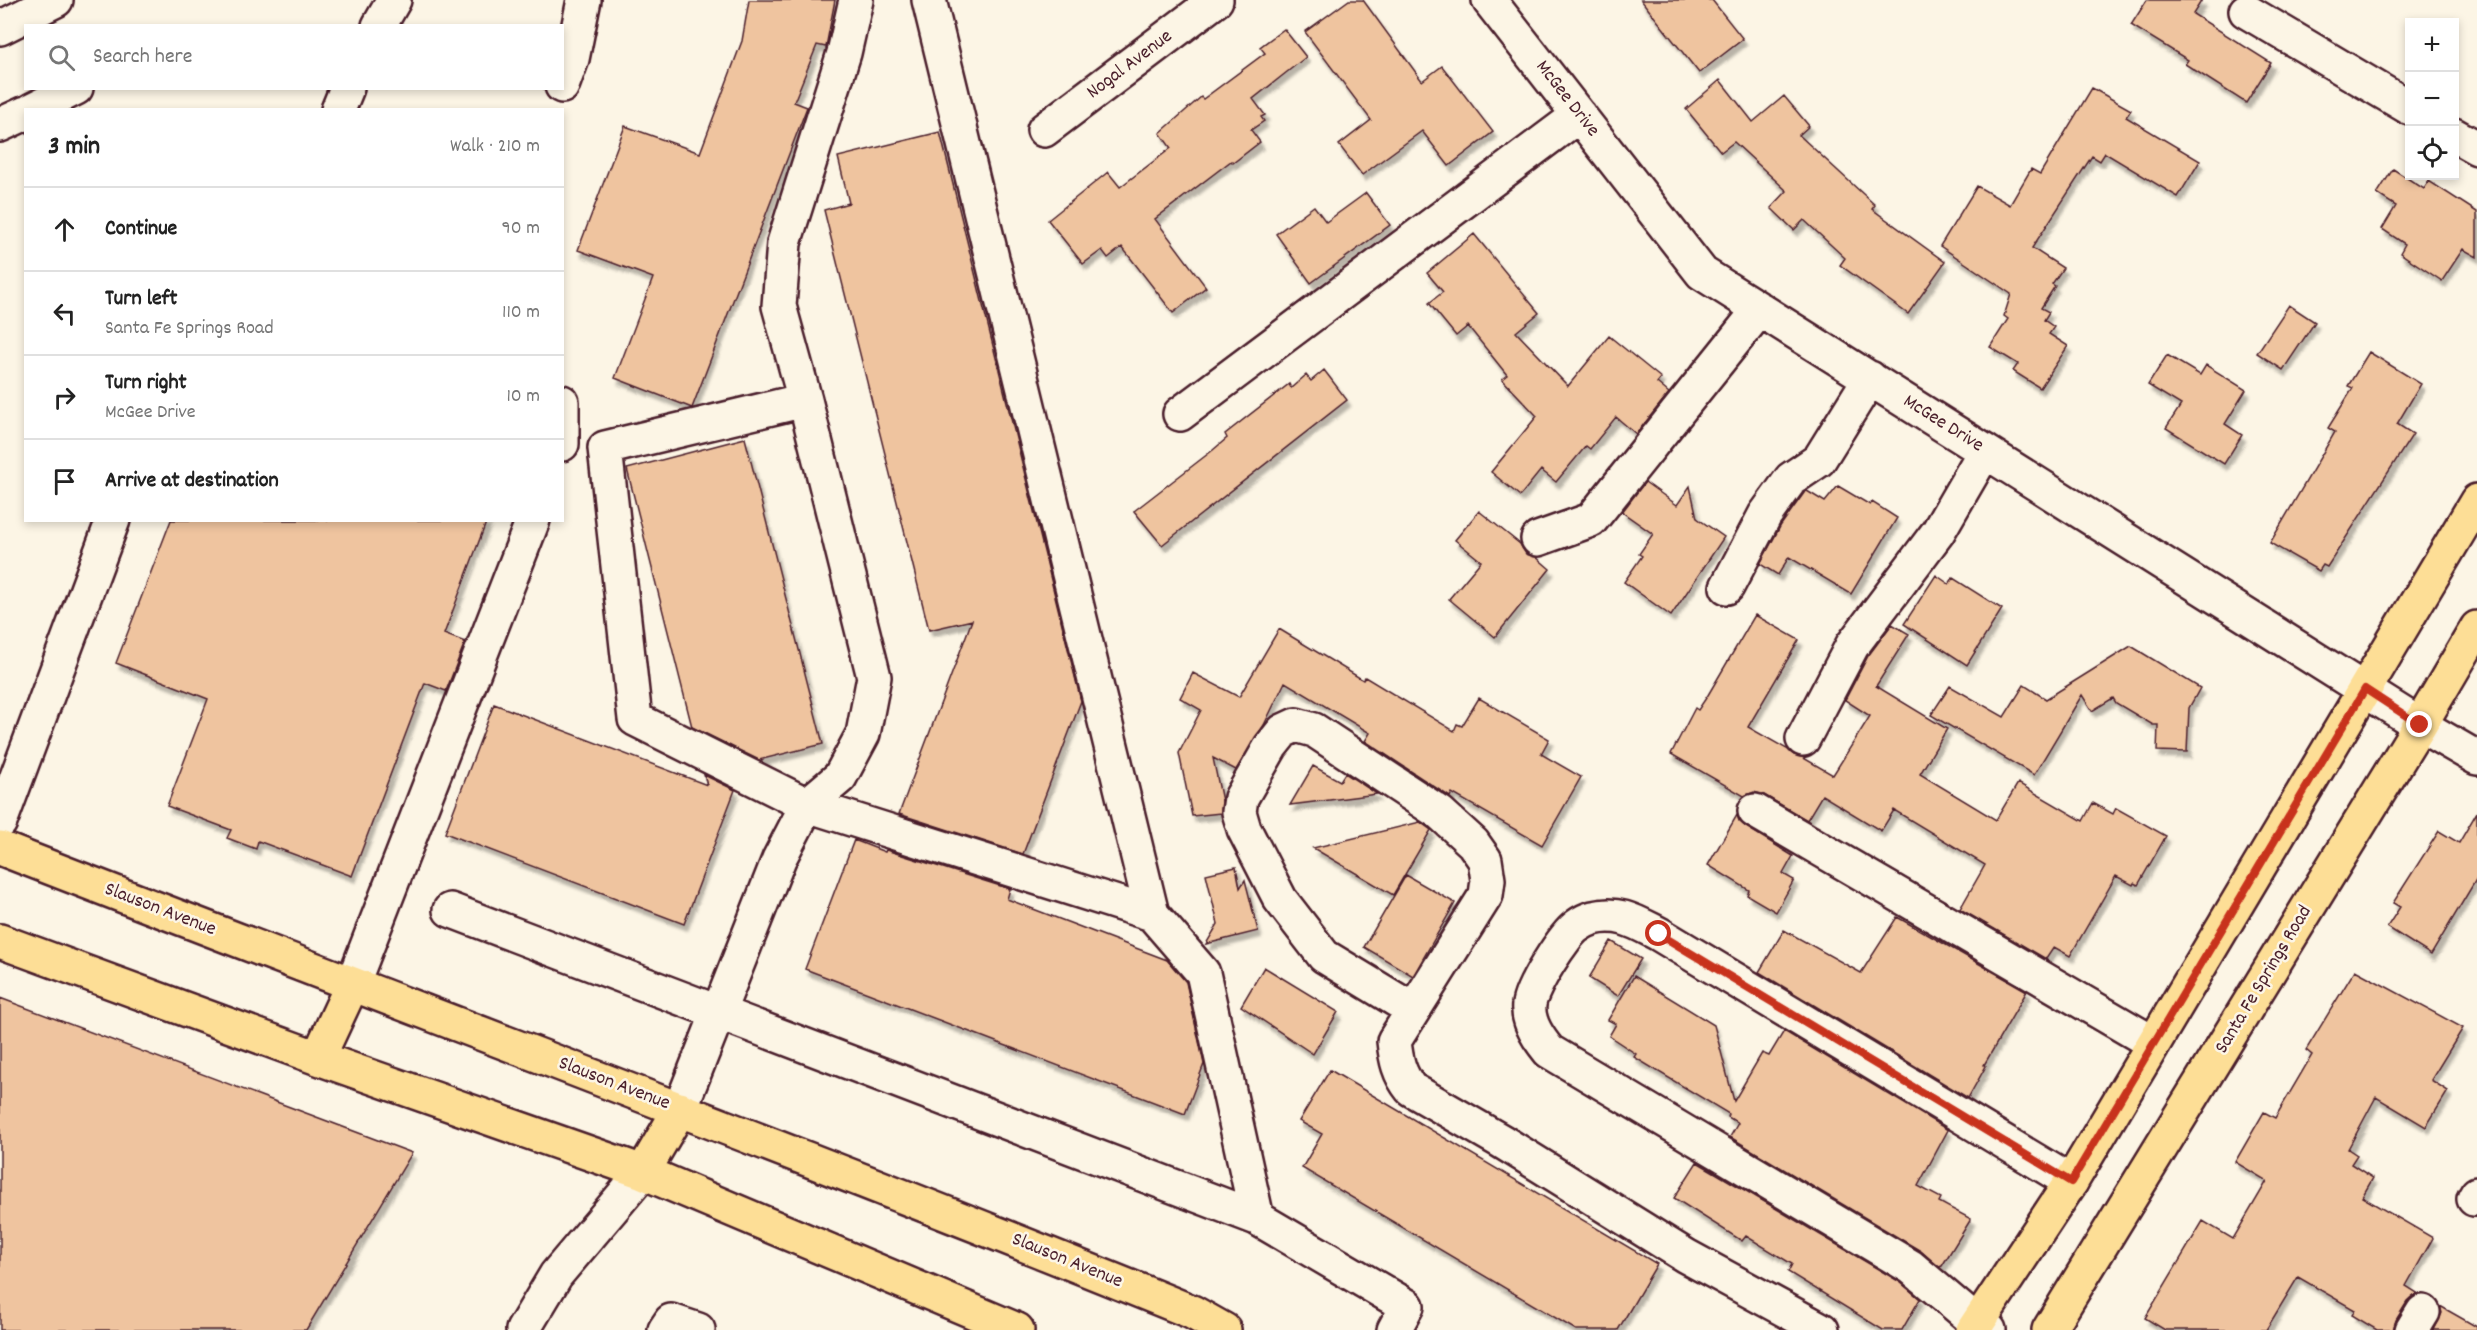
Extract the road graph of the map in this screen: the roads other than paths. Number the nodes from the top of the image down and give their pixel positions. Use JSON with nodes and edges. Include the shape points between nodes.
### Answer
{"nodes":[{"id":1,"x":56,"y":0,"type":"edge"},
{"id":2,"x":394,"y":0,"type":"edge"},
{"id":3,"x":584,"y":0,"type":"edge"},
{"id":4,"x":856,"y":0,"type":"edge"},
{"id":5,"x":929,"y":0,"type":"edge"},
{"id":6,"x":1216,"y":0,"type":"edge"},
{"id":7,"x":1489,"y":0,"type":"edge"},
{"id":8,"x":2246,"y":11,"type":"dead end"},
{"id":9,"x":380,"y":24,"type":"edge"},
{"id":10,"x":0,"y":28,"type":"edge"},
{"id":11,"x":564,"y":81,"type":"edge"},
{"id":12,"x":72,"y":90,"type":"edge"},
{"id":13,"x":346,"y":90,"type":"edge"},
{"id":14,"x":561,"y":90,"type":"edge"},
{"id":15,"x":2405,"y":106,"type":"edge"},
{"id":16,"x":36,"y":108,"type":"edge"},
{"id":17,"x":339,"y":108,"type":"edge"},
{"id":18,"x":555,"y":108,"type":"edge"},
{"id":19,"x":24,"y":114,"type":"edge"},
{"id":20,"x":1579,"y":115,"type":"junction"},
{"id":21,"x":0,"y":125,"type":"edge"},
{"id":22,"x":1044,"y":130,"type":"dead end"},
{"id":23,"x":2459,"y":138,"type":"edge"},
{"id":24,"x":2477,"y":148,"type":"edge"},
{"id":25,"x":1760,"y":309,"type":"junction"},
{"id":26,"x":1870,"y":378,"type":"junction"},
{"id":27,"x":806,"y":400,"type":"junction"},
{"id":28,"x":1180,"y":414,"type":"dead end"},
{"id":29,"x":1985,"y":451,"type":"junction"},
{"id":30,"x":2477,"y":501,"type":"edge"},
{"id":31,"x":112,"y":522,"type":"edge"},
{"id":32,"x":532,"y":522,"type":"edge"},
{"id":33,"x":1538,"y":539,"type":"dead end"},
{"id":34,"x":1727,"y":588,"type":"dead end"},
{"id":35,"x":2477,"y":628,"type":"edge"},
{"id":36,"x":2365,"y":689,"type":"junction"},
{"id":37,"x":2420,"y":725,"type":"junction"},
{"id":38,"x":1803,"y":739,"type":"dead end"},
{"id":39,"x":2477,"y":758,"type":"edge"},
{"id":40,"x":807,"y":805,"type":"junction"},
{"id":41,"x":1755,"y":812,"type":"dead end"},
{"id":42,"x":0,"y":822,"type":"edge"},
{"id":43,"x":0,"y":848,"type":"edge"},
{"id":44,"x":450,"y":910,"type":"dead end"},
{"id":45,"x":1152,"y":914,"type":"junction"},
{"id":46,"x":0,"y":941,"type":"edge"},
{"id":47,"x":352,"y":985,"type":"junction"},
{"id":48,"x":1413,"y":1010,"type":"junction"},
{"id":49,"x":718,"y":1011,"type":"junction"},
{"id":50,"x":2153,"y":1043,"type":"junction"},
{"id":51,"x":318,"y":1059,"type":"junction"},
{"id":52,"x":680,"y":1109,"type":"junction"},
{"id":53,"x":643,"y":1172,"type":"junction"},
{"id":54,"x":2071,"y":1182,"type":"junction"},
{"id":55,"x":1257,"y":1218,"type":"junction"},
{"id":56,"x":976,"y":1322,"type":"edge"},
{"id":57,"x":1980,"y":1328,"type":"edge"},
{"id":58,"x":523,"y":1330,"type":"edge"},
{"id":59,"x":665,"y":1330,"type":"edge"},
{"id":60,"x":698,"y":1330,"type":"edge"},
{"id":61,"x":1017,"y":1330,"type":"edge"},
{"id":62,"x":1224,"y":1330,"type":"edge"},
{"id":63,"x":1394,"y":1330,"type":"edge"},
{"id":64,"x":1822,"y":1330,"type":"edge"},
{"id":65,"x":2049,"y":1330,"type":"edge"}],
"edges":[{"from":1,"to":10,"type":"street"},
{"from":2,"to":9,"type":"street"},
{"from":3,"to":11,"type":"street"},
{"from":4,"to":27,"type":"street","via":[[844,53],[784,243],[780,306]]},
{"from":5,"to":45,"type":"street"},
{"from":6,"to":22,"type":"street","name":"Nogal Avenue"},
{"from":7,"to":20,"type":"street","name":"McGee Drive"},
{"from":8,"to":15,"type":"street"},
{"from":12,"to":16,"type":"street"},
{"from":13,"to":17,"type":"street"},
{"from":14,"to":18,"type":"street"},
{"from":19,"to":21,"type":"street"},
{"from":20,"to":25,"type":"street","name":"McGee Drive","via":[[1702,273]]},
{"from":20,"to":28,"type":"street"},
{"from":23,"to":24,"type":"street"},
{"from":25,"to":26,"type":"street","name":"McGee Drive"},
{"from":25,"to":33,"type":"street","via":[[1591,520]]},
{"from":26,"to":29,"type":"street","name":"McGee Drive"},
{"from":26,"to":34,"type":"street","via":[[1819,460],[1791,479],[1765,515]]},
{"from":27,"to":40,"type":"street","via":[[874,677],[863,734],[840,777]]},
{"from":27,"to":40,"type":"street","via":[[605,448],[635,719]]},
{"from":29,"to":36,"type":"street","name":"McGee Drive"},
{"from":29,"to":38,"type":"street","via":[[1938,532],[1852,646]]},
{"from":30,"to":36,"type":"main road"},
{"from":31,"to":42,"type":"street"},
{"from":32,"to":47,"type":"street"},
{"from":35,"to":37,"type":"main road","name":"Santa Fe Springs Road"},
{"from":36,"to":37,"type":"street","name":"McGee Drive"},
{"from":36,"to":50,"type":"main road"},
{"from":37,"to":39,"type":"street","name":"McGee Drive"},
{"from":37,"to":65,"type":"main road","name":"Santa Fe Springs Road"},
{"from":40,"to":45,"type":"street"},
{"from":40,"to":49,"type":"street","via":[[779,859]]},
{"from":41,"to":50,"type":"street"},
{"from":43,"to":47,"type":"main road","name":"Slauson Avenue"},
{"from":44,"to":49,"type":"street"},
{"from":45,"to":55,"type":"street","via":[[1203,973]]},
{"from":46,"to":51,"type":"main road"},
{"from":47,"to":51,"type":"main road"},
{"from":47,"to":52,"type":"main road","name":"Slauson Avenue"},
{"from":48,"to":48,"type":"street","via":[[1486,895],[1485,860],[1473,843],[1440,813],[1314,730],[1296,725],[1283,731],[1271,746],[1240,798],[1244,829],[1280,899],[1324,956]]},
{"from":48,"to":64,"type":"street","via":[[1394,1041],[1396,1062],[1411,1089],[1686,1256]]},
{"from":49,"to":52,"type":"street"},
{"from":49,"to":55,"type":"street"},
{"from":50,"to":54,"type":"main road"},
{"from":51,"to":53,"type":"main road"},
{"from":52,"to":53,"type":"main road"},
{"from":52,"to":62,"type":"main road","name":"Slauson Avenue","via":[[1192,1312]]},
{"from":53,"to":56,"type":"main road"},
{"from":53,"to":58,"type":"street","via":[[556,1275]]},
{"from":54,"to":57,"type":"main road"},
{"from":54,"to":57,"type":"street","via":[[1659,934],[1621,916],[1593,918],[1575,927],[1541,974],[1529,1005],[1532,1024],[1549,1051],[1911,1267]]},
{"from":55,"to":63,"type":"street","via":[[1407,1306]]},
{"from":56,"to":61,"type":"main road"},
{"from":59,"to":60,"type":"street","via":[[671,1321]]}]}
